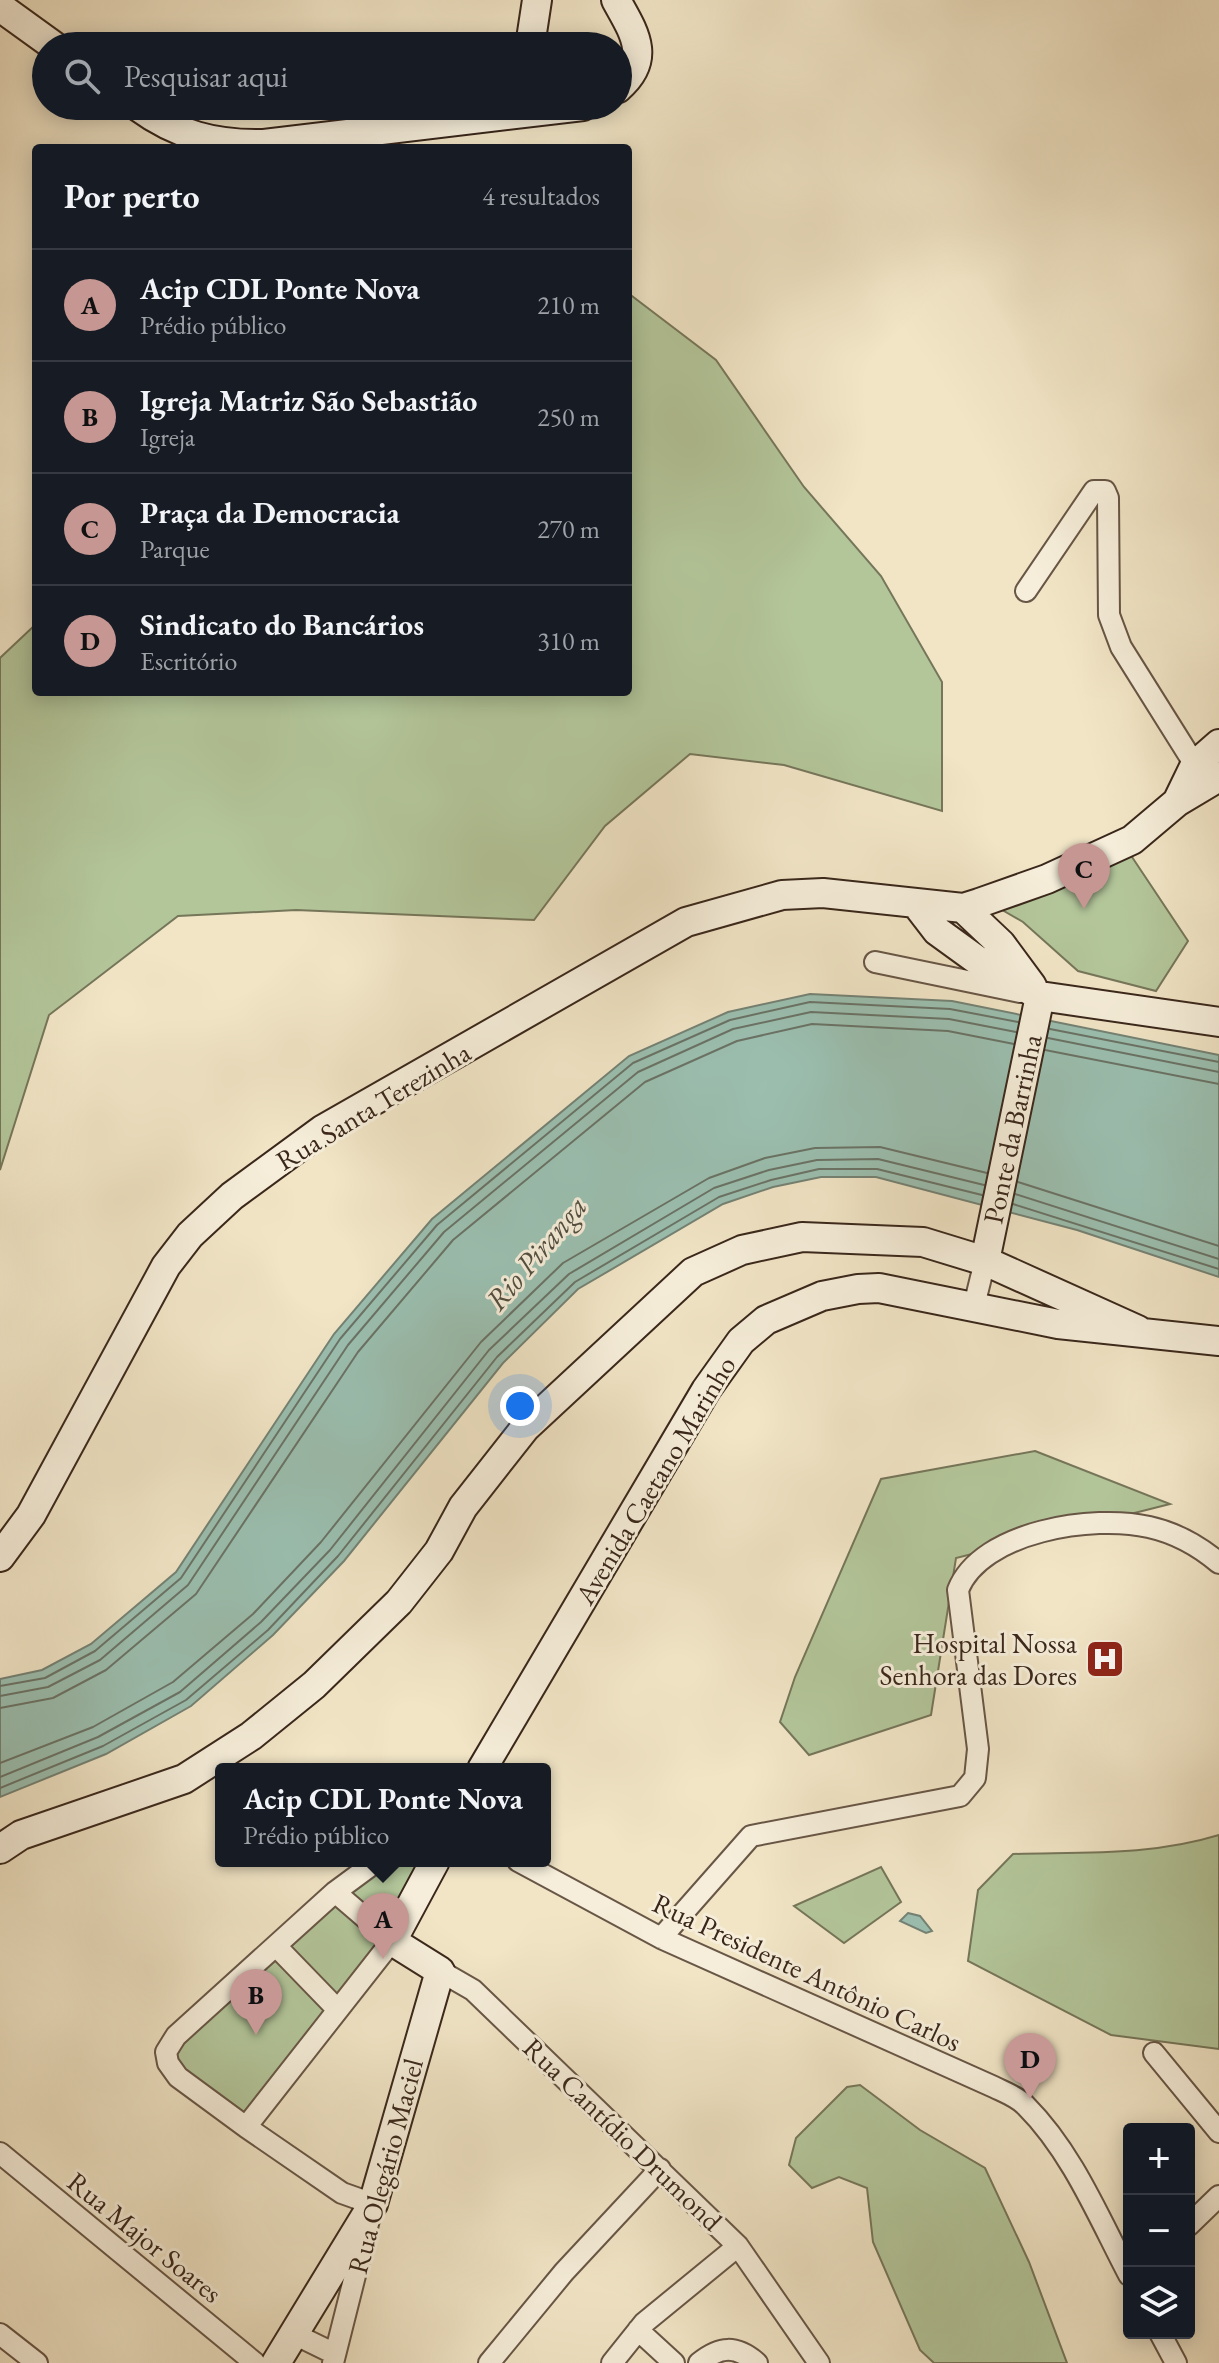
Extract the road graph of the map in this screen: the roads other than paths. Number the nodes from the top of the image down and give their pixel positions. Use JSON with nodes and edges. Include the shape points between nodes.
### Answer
{"nodes":[{"id":1,"x":537,"y":0,"type":"edge"},
{"id":2,"x":616,"y":0,"type":"edge"},
{"id":3,"x":0,"y":7,"type":"edge"},
{"id":4,"x":35,"y":32,"type":"edge"},
{"id":5,"x":532,"y":32,"type":"edge"},
{"id":6,"x":632,"y":68,"type":"edge"},
{"id":7,"x":159,"y":120,"type":"edge"},
{"id":8,"x":436,"y":120,"type":"edge"},
{"id":9,"x":233,"y":144,"type":"edge"},
{"id":10,"x":233,"y":144,"type":"edge"},
{"id":11,"x":264,"y":144,"type":"edge"},
{"id":12,"x":264,"y":144,"type":"edge"},
{"id":13,"x":1026,"y":591,"type":"dead end"},
{"id":14,"x":1219,"y":744,"type":"edge"},
{"id":15,"x":1207,"y":771,"type":"edge"},
{"id":16,"x":917,"y":905,"type":"junction"},
{"id":17,"x":963,"y":908,"type":"junction"},
{"id":18,"x":875,"y":962,"type":"dead end"},
{"id":19,"x":1040,"y":1002,"type":"junction"},
{"id":20,"x":1219,"y":1022,"type":"edge"},
{"id":21,"x":985,"y":1261,"type":"junction"},
{"id":22,"x":973,"y":1310,"type":"junction"},
{"id":23,"x":1138,"y":1330,"type":"junction"},
{"id":24,"x":1219,"y":1341,"type":"edge"},
{"id":25,"x":0,"y":1557,"type":"edge"},
{"id":26,"x":1219,"y":1563,"type":"edge"},
{"id":27,"x":486,"y":1763,"type":"edge"},
{"id":28,"x":0,"y":1849,"type":"edge"},
{"id":29,"x":369,"y":1867,"type":"edge"},
{"id":30,"x":432,"y":1867,"type":"edge"},
{"id":31,"x":529,"y":1867,"type":"edge"},
{"id":32,"x":335,"y":1892,"type":"junction"},
{"id":33,"x":661,"y":1938,"type":"junction"},
{"id":34,"x":392,"y":1941,"type":"junction"},
{"id":35,"x":276,"y":1946,"type":"junction"},
{"id":36,"x":440,"y":1971,"type":"junction"},
{"id":37,"x":337,"y":2009,"type":"junction"},
{"id":38,"x":1154,"y":2053,"type":"dead end"},
{"id":39,"x":246,"y":2127,"type":"junction"},
{"id":40,"x":1219,"y":2132,"type":"edge"},
{"id":41,"x":0,"y":2153,"type":"edge"},
{"id":42,"x":660,"y":2169,"type":"junction"},
{"id":43,"x":1219,"y":2196,"type":"edge"},
{"id":44,"x":373,"y":2204,"type":"junction"},
{"id":45,"x":1195,"y":2219,"type":"edge"},
{"id":46,"x":738,"y":2246,"type":"junction"},
{"id":47,"x":1125,"y":2267,"type":"edge"},
{"id":48,"x":638,"y":2330,"type":"junction"},
{"id":49,"x":0,"y":2334,"type":"edge"},
{"id":50,"x":294,"y":2334,"type":"junction"},
{"id":51,"x":1163,"y":2339,"type":"edge"},
{"id":52,"x":334,"y":2358,"type":"edge"},
{"id":53,"x":37,"y":2363,"type":"edge"},
{"id":54,"x":255,"y":2363,"type":"edge"},
{"id":55,"x":276,"y":2363,"type":"edge"},
{"id":56,"x":489,"y":2363,"type":"edge"},
{"id":57,"x":612,"y":2363,"type":"edge"},
{"id":58,"x":674,"y":2363,"type":"edge"},
{"id":59,"x":699,"y":2363,"type":"edge"},
{"id":60,"x":757,"y":2363,"type":"edge"},
{"id":61,"x":819,"y":2363,"type":"edge"},
{"id":62,"x":1176,"y":2363,"type":"edge"}],
"edges":[{"from":1,"to":5,"type":"street"},
{"from":2,"to":6,"type":"street","via":[[631,22],[637,46]]},
{"from":3,"to":4,"type":"street"},
{"from":7,"to":9,"type":"street","via":[[205,141]]},
{"from":8,"to":12,"type":"street"},
{"from":10,"to":11,"type":"street"},
{"from":13,"to":15,"type":"street","via":[[1094,491],[1105,491],[1109,615],[1121,647]]},
{"from":14,"to":15,"type":"street"},
{"from":15,"to":17,"type":"street","via":[[1132,840],[1047,879]]},
{"from":16,"to":17,"type":"street","name":"Rua Santa Terezinha"},
{"from":16,"to":19,"type":"street","via":[[937,931]]},
{"from":16,"to":25,"type":"street","name":"Rua Santa Terezinha","via":[[823,893],[782,895],[686,922],[322,1130],[232,1196],[166,1266],[31,1515]]},
{"from":17,"to":19,"type":"street","via":[[1001,944]]},
{"from":18,"to":19,"type":"street"},
{"from":19,"to":20,"type":"street"},
{"from":19,"to":21,"type":"street","name":"Ponte da Barrinha"},
{"from":21,"to":22,"type":"street"},
{"from":21,"to":23,"type":"street"},
{"from":21,"to":28,"type":"street","via":[[923,1242],[802,1237],[742,1250],[693,1272],[525,1428],[399,1602],[314,1685],[251,1736],[184,1779],[21,1835]]},
{"from":22,"to":23,"type":"street","name":"Avenida Caetano Marinho"},
{"from":22,"to":27,"type":"street","name":"Avenida Caetano Marinho","via":[[879,1288],[858,1289],[801,1303],[751,1331],[706,1390]]},
{"from":23,"to":24,"type":"street"},
{"from":26,"to":33,"type":"street","via":[[1198,1545],[1151,1527],[1103,1522],[1033,1535],[992,1550],[964,1574],[958,1590],[978,1749],[975,1778],[960,1796],[751,1836]]},
{"from":29,"to":32,"type":"street"},
{"from":30,"to":34,"type":"street"},
{"from":31,"to":33,"type":"street","name":"Rua Presidente Antônio Carlos"},
{"from":32,"to":34,"type":"street"},
{"from":32,"to":35,"type":"street"},
{"from":33,"to":47,"type":"street","name":"Rua Presidente Antônio Carlos","via":[[1024,2103],[1082,2185]]},
{"from":34,"to":36,"type":"street","name":"Rua Cantídio Drumond"},
{"from":34,"to":37,"type":"street"},
{"from":35,"to":37,"type":"street"},
{"from":35,"to":39,"type":"street","via":[[166,2052],[173,2072]]},
{"from":36,"to":42,"type":"street","name":"Rua Cantídio Drumond","via":[[473,1990]]},
{"from":36,"to":44,"type":"street","name":"Rua Olegário Maciel"},
{"from":37,"to":39,"type":"street"},
{"from":38,"to":40,"type":"street"},
{"from":39,"to":44,"type":"street","via":[[342,2193]]},
{"from":41,"to":54,"type":"street","name":"Rua Major Soares"},
{"from":42,"to":46,"type":"street","name":"Rua Cantídio Drumond"},
{"from":42,"to":56,"type":"street"},
{"from":43,"to":45,"type":"street"},
{"from":44,"to":50,"type":"street"},
{"from":44,"to":52,"type":"street","name":"Rua Olegário Maciel"},
{"from":46,"to":48,"type":"street"},
{"from":46,"to":61,"type":"street","name":"Rua Cantídio Drumond"},
{"from":48,"to":57,"type":"street"},
{"from":48,"to":58,"type":"street"},
{"from":49,"to":53,"type":"street"},
{"from":50,"to":52,"type":"street"},
{"from":50,"to":55,"type":"street"},
{"from":51,"to":62,"type":"street"},
{"from":59,"to":60,"type":"street","via":[[729,2349]]}]}
